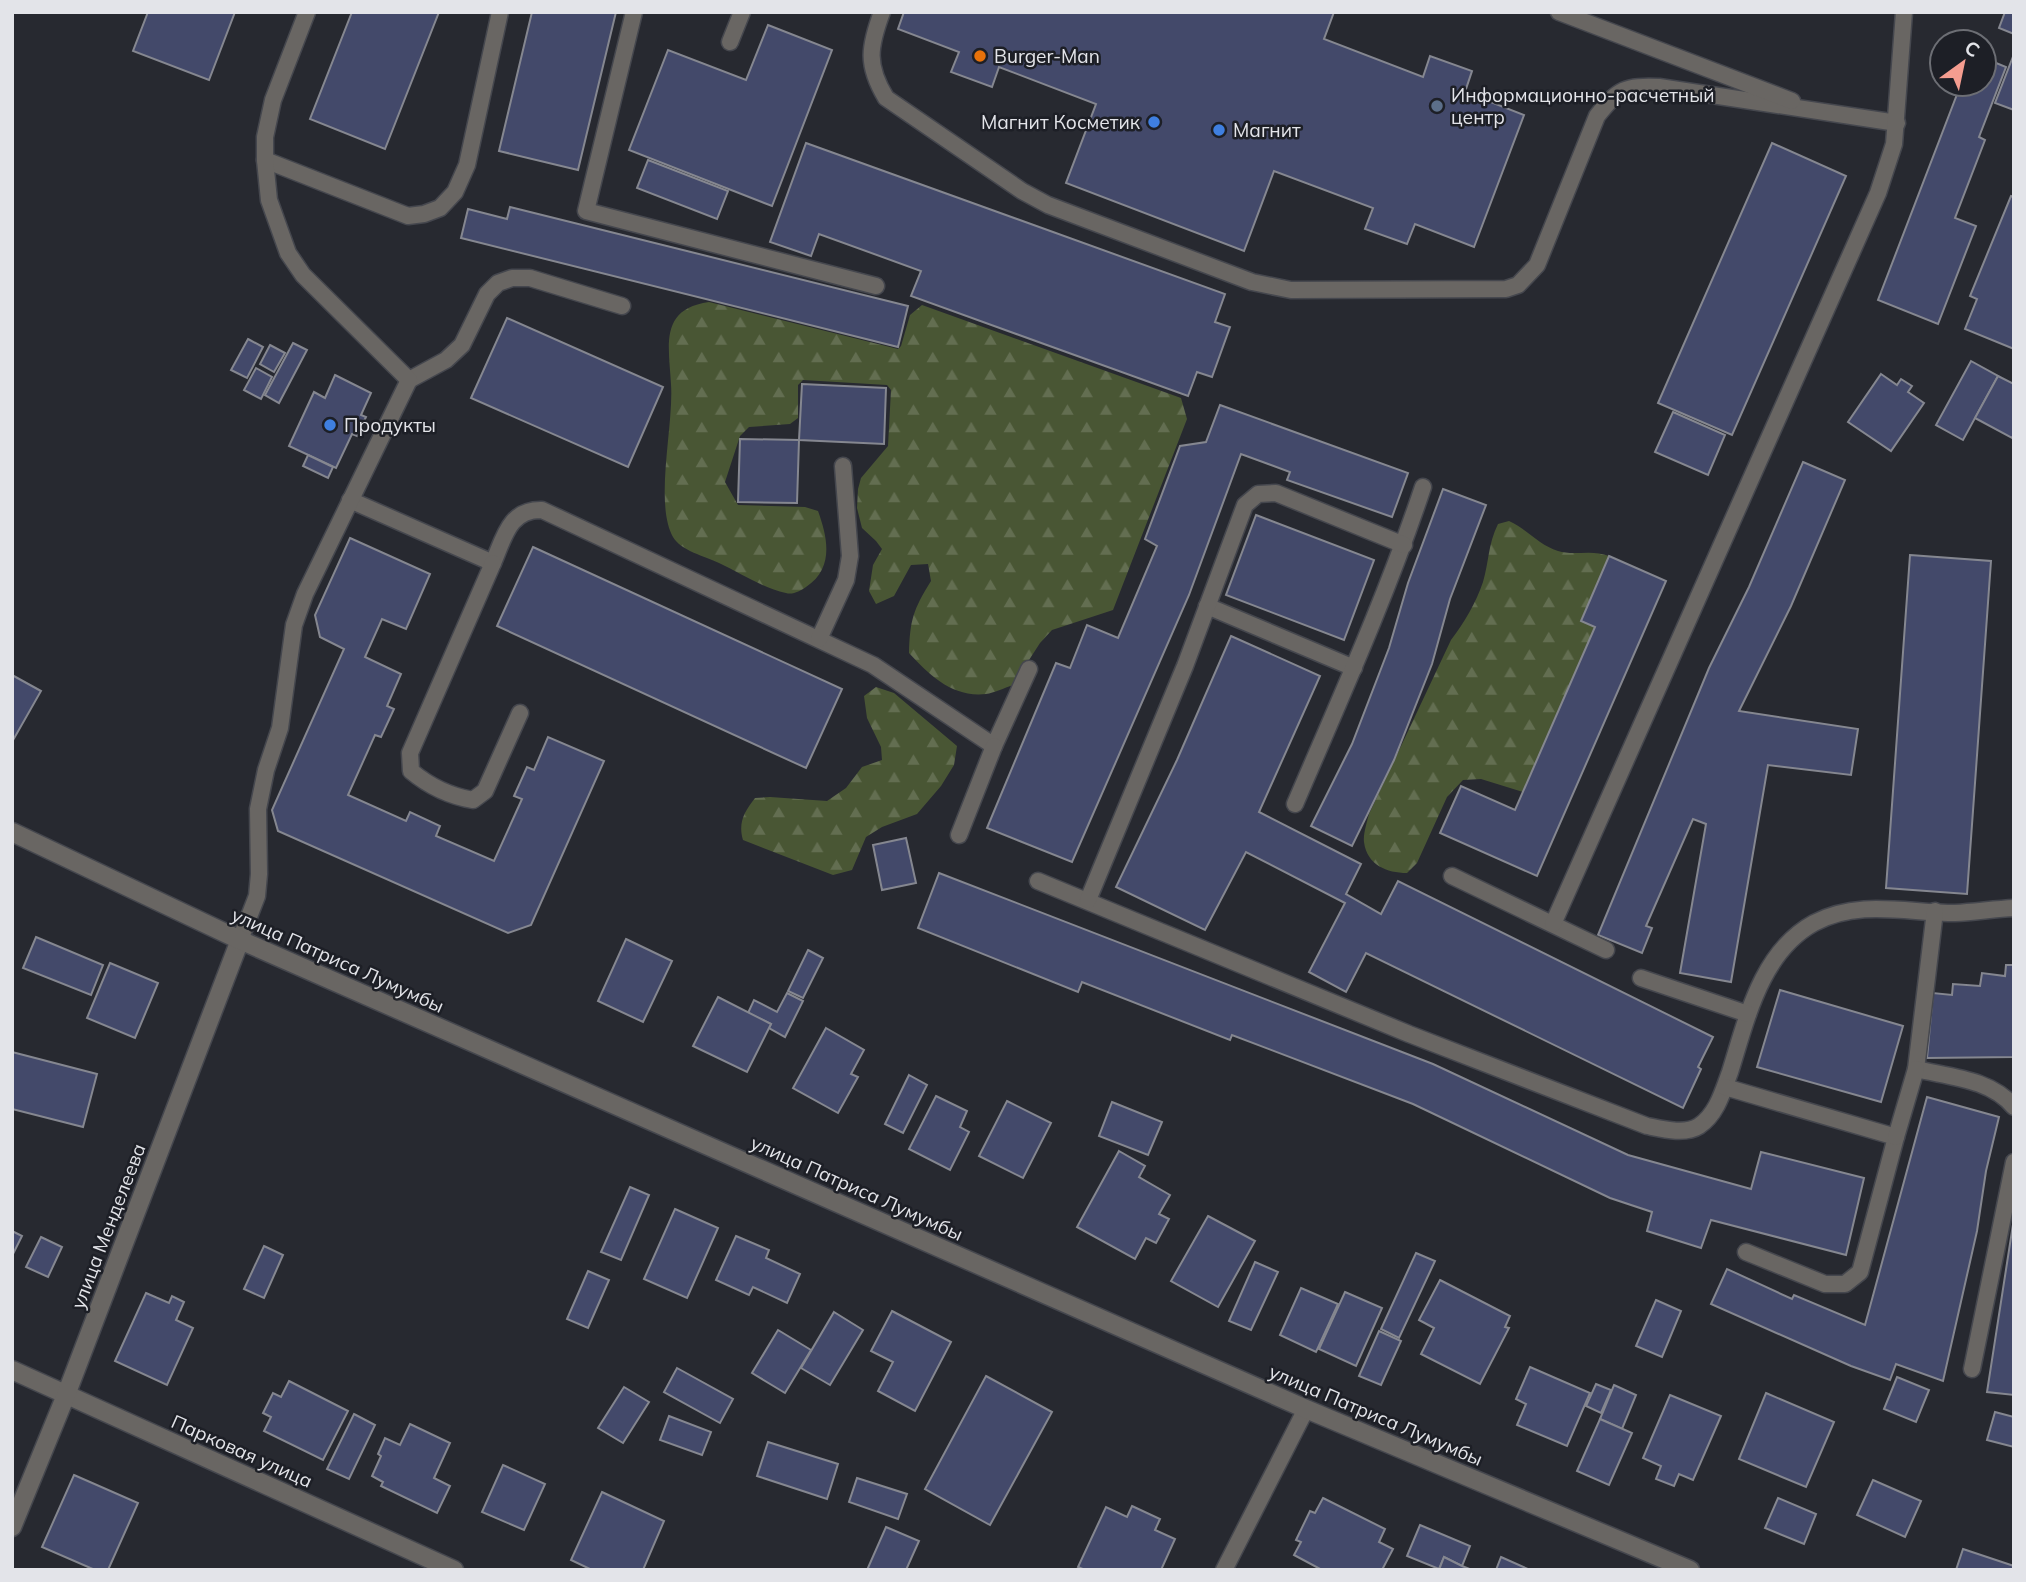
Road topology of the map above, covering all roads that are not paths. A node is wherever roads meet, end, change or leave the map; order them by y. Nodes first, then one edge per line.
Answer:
1 (307, 12) edge
2 (500, 12) edge
3 (634, 12) edge
4 (742, 12) edge
5 (881, 12) edge
6 (1559, 12) edge
7 (1904, 12) edge
8 (730, 42) dead end
9 (1824, 114) junction
10 (1897, 123) junction
11 (265, 160) junction
12 (876, 286) dead end
13 (622, 306) dead end
14 (409, 380) junction
15 (843, 466) dead end
16 (1423, 487) dead end
17 (350, 500) junction
18 (1404, 545) junction
19 (493, 563) junction
20 (1207, 606) junction
21 (819, 639) junction
22 (1354, 668) junction
23 (1029, 669) dead end
24 (520, 713) dead end
25 (993, 746) junction
26 (1294, 804) dead end
27 (12, 832) edge
28 (959, 835) dead end
29 (1452, 876) dead end
30 (1038, 881) dead end
31 (1088, 900) junction
32 (2014, 908) edge
33 (1935, 912) junction
34 (1553, 925) junction
35 (240, 940) junction
36 (1606, 950) dead end
37 (1641, 978) dead end
38 (1748, 1014) junction
39 (1916, 1069) junction
40 (1725, 1087) junction
41 (2014, 1107) edge
42 (1896, 1137) junction
43 (2014, 1162) edge
44 (1746, 1252) dead end
45 (1972, 1369) dead end
46 (12, 1370) edge
47 (66, 1395) junction
48 (1306, 1409) junction
49 (12, 1527) edge
50 (454, 1570) edge
51 (1224, 1570) edge
52 (1690, 1570) edge

1 - 11 lane
2 - 11 lane
3 - 12 lane
4 - 8 lane
5 - 9 lane
6 - 9 lane
7 - 10 lane
9 - 10 lane
10 - 34 lane
11 - 14 lane
13 - 14 lane
14 - 17 lane
15 - 21 lane
16 - 18 lane
17 - 19 lane
17 - 35 lane
18 - 20 lane
18 - 22 lane
19 - 21 lane
19 - 24 lane
20 - 22 lane
20 - 31 lane
21 - 25 lane
22 - 26 lane
23 - 25 lane
25 - 28 lane
27 - 35 street, улица Патриса Лумумбы
29 - 34 lane
30 - 31 lane
31 - 40 lane
32 - 33 lane
33 - 38 lane
33 - 39 lane
34 - 36 lane
35 - 47 street, улица Менделеева
35 - 48 street, улица Патриса Лумумбы
37 - 38 lane
38 - 40 lane
39 - 41 lane
39 - 42 lane
40 - 42 lane
42 - 44 lane
43 - 45 lane
46 - 47 street, Парковая улица
47 - 49 street, улица Менделеева
47 - 50 street, Парковая улица
48 - 51 lane
48 - 52 street, улица Патриса Лумумбы

